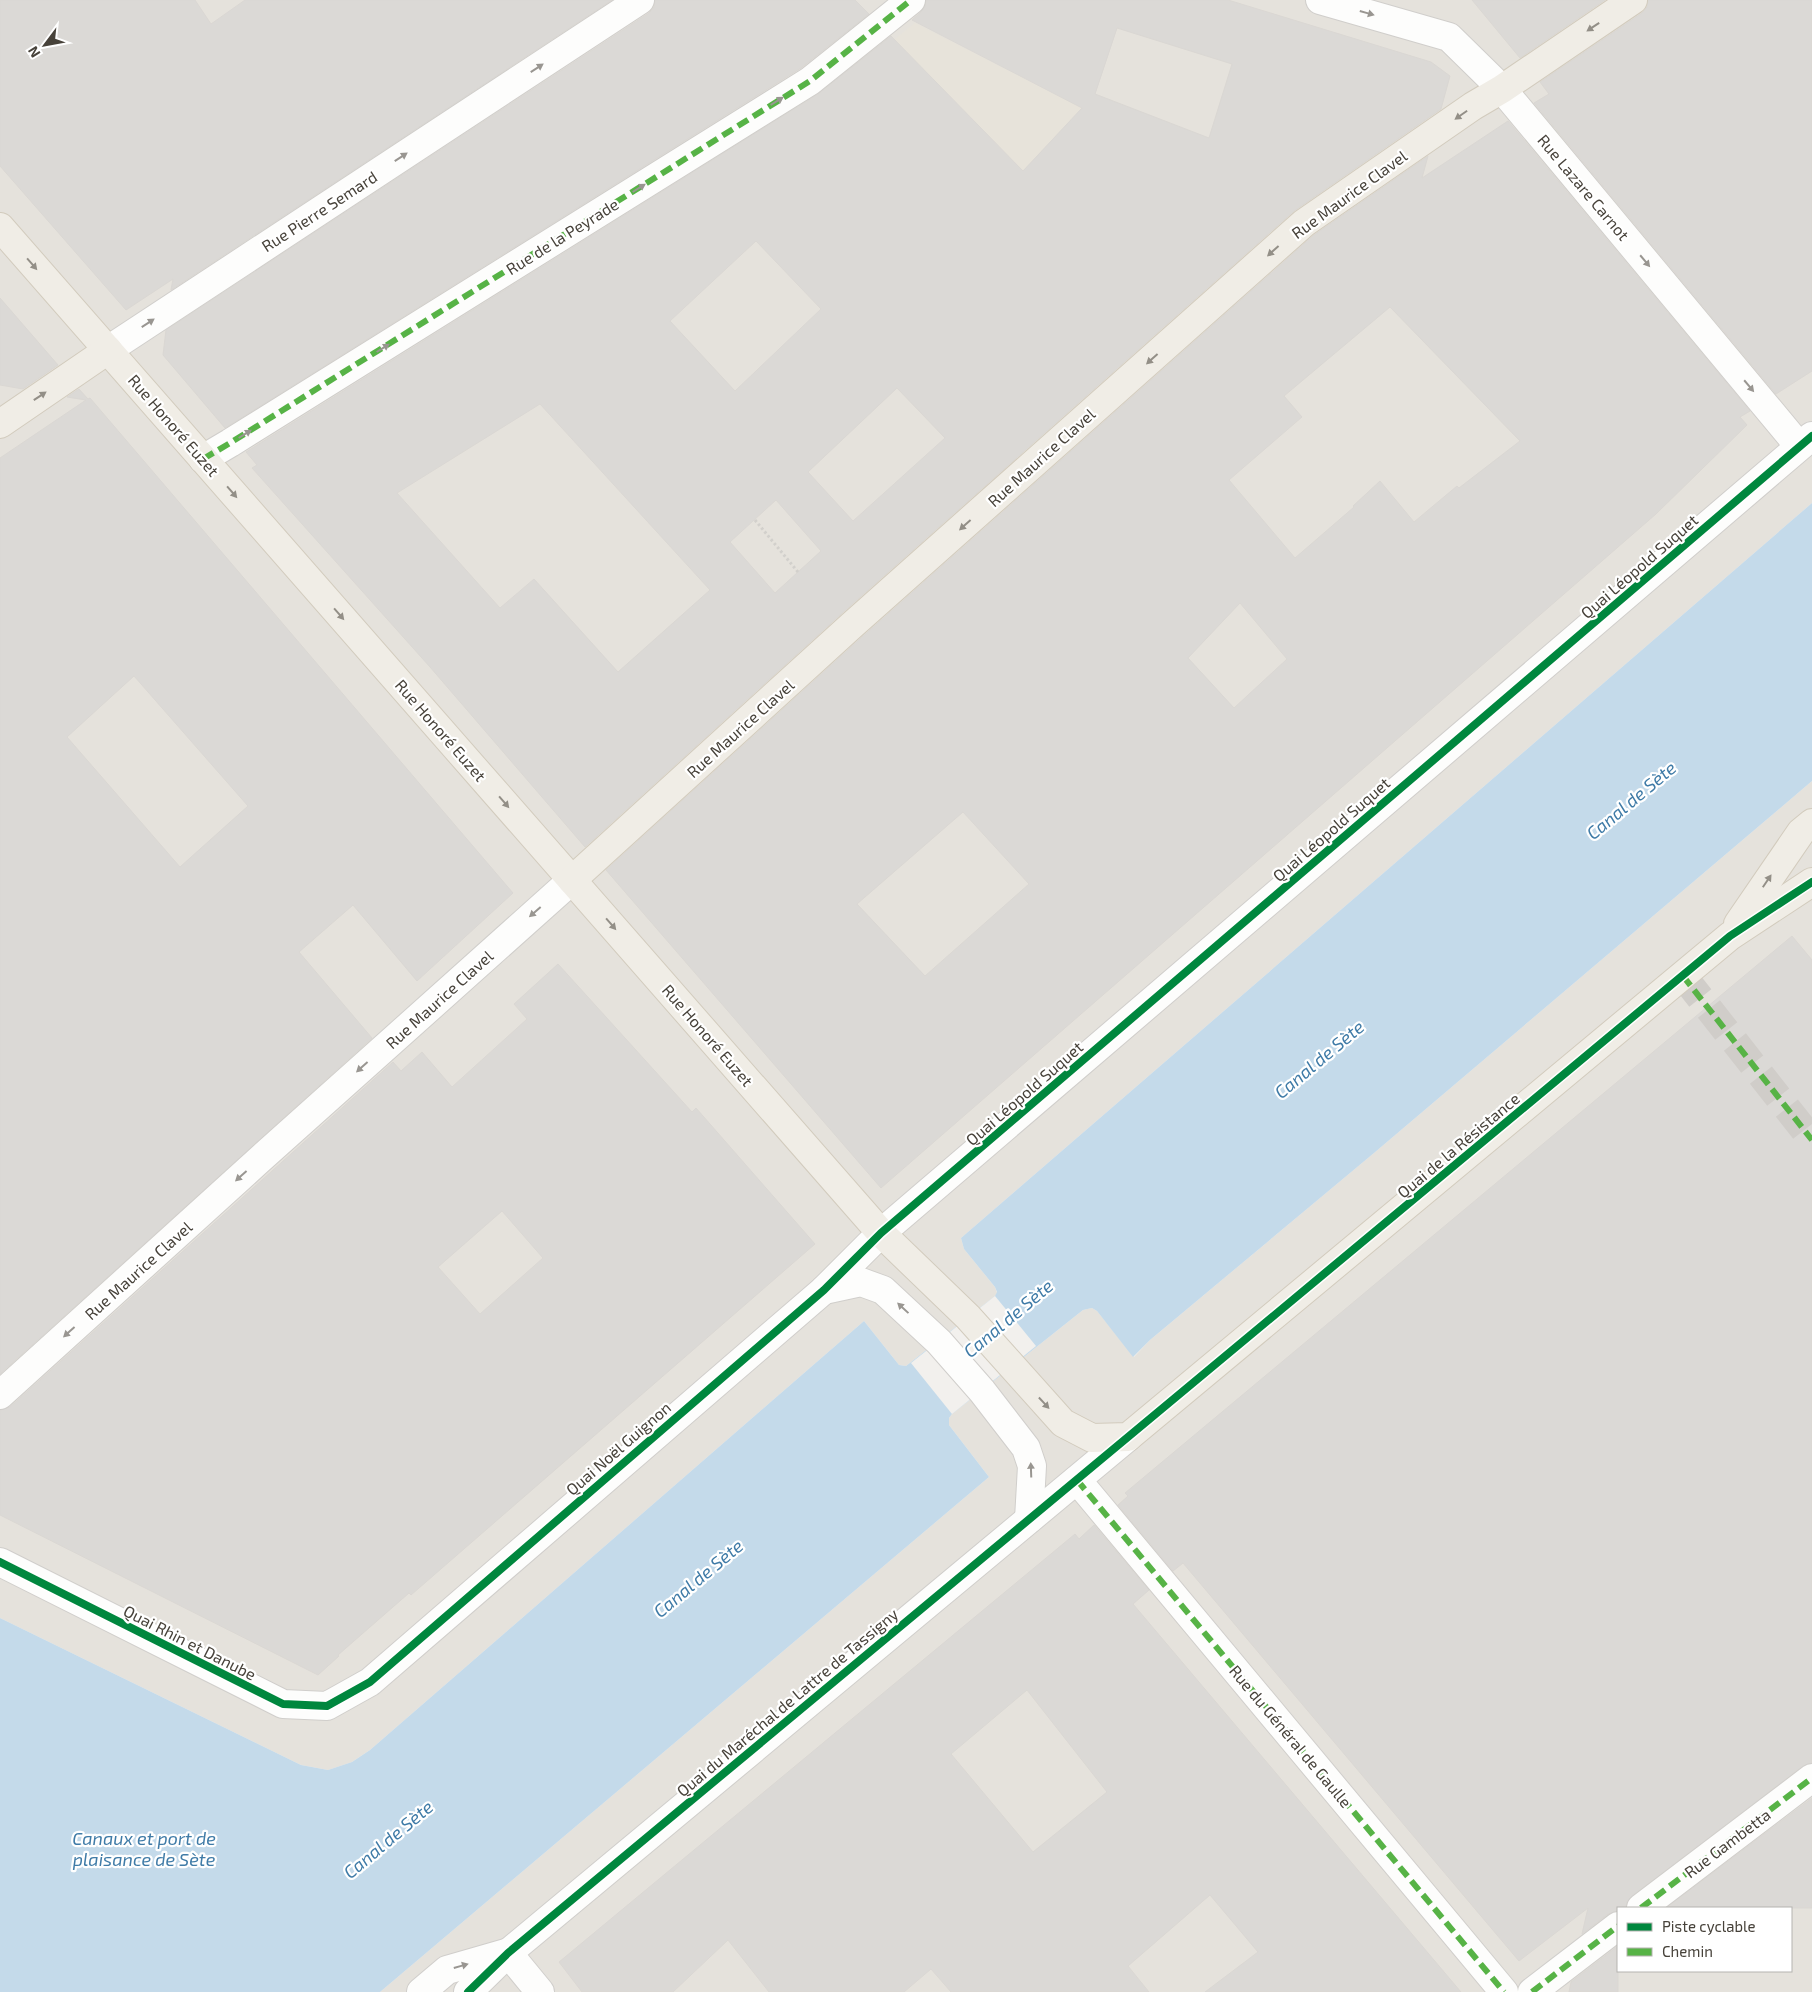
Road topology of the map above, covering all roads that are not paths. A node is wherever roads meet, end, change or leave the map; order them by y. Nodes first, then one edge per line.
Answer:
1 (640, 0) edge
2 (911, 0) edge
3 (1320, 0) edge
4 (1633, 0) edge
5 (1502, 89) junction
6 (0, 227) edge
7 (108, 350) junction
8 (1, 421) edge
9 (1806, 441) edge
10 (203, 459) junction
11 (1812, 823) edge
12 (572, 880) junction
13 (1812, 882) edge
14 (1730, 936) junction
15 (881, 1233) junction
16 (824, 1290) junction
17 (0, 1395) edge
18 (1128, 1437) junction
19 (1077, 1480) junction
20 (1029, 1519) junction
21 (0, 1562) edge
22 (370, 1682) joint
23 (1812, 1778) edge
24 (1643, 1907) edge
25 (1617, 1927) edge
26 (508, 1953) junction
27 (421, 1992) edge
28 (468, 1992) edge
29 (540, 1992) edge
30 (1504, 1992) edge
31 (1532, 1992) edge

7 -> 1 street, Rue Pierre Semard
10 -> 2 street, Rue de la Peyrade
3 -> 5 street, Rue Lazare Carnot
4 -> 5 main road, Rue Maurice Clavel
5 -> 9 street, Rue Lazare Carnot
5 -> 12 main road, Rue Maurice Clavel
6 -> 7 main road, Rue Honoré Euzet
8 -> 7 main road, Rue Pierre Semard
7 - 10 main road, Rue Honoré Euzet
9 - 15 street, Quai Léopold Suquet
10 -> 12 main road, Rue Honoré Euzet
14 -> 11 main road
12 -> 15 main road, Rue Honoré Euzet
12 -> 17 street, Rue Maurice Clavel
13 - 14 main road, Quai de la Résistance
14 - 18 main road, Quai de la Résistance
15 - 16 street, Quai Noël Guignon
15 -> 18 main road, Rue Honoré Euzet
20 -> 16 street
16 - 22 street, Quai Noël Guignon
18 - 19 street, Quai du Maréchal de Lattre de Tassigny
19 - 20 street, Quai du Maréchal de Lattre de Tassigny
19 - 30 street, Rue du Général de Gaulle
20 - 26 street, Quai du Maréchal de Lattre de Tassigny
21 - 22 street, Quai Rhin et Danube
23 - 24 street, Rue Gambetta
25 - 31 street
27 -> 26 street
26 - 28 street, Quai du Maréchal de Lattre de Tassigny
26 - 29 street

